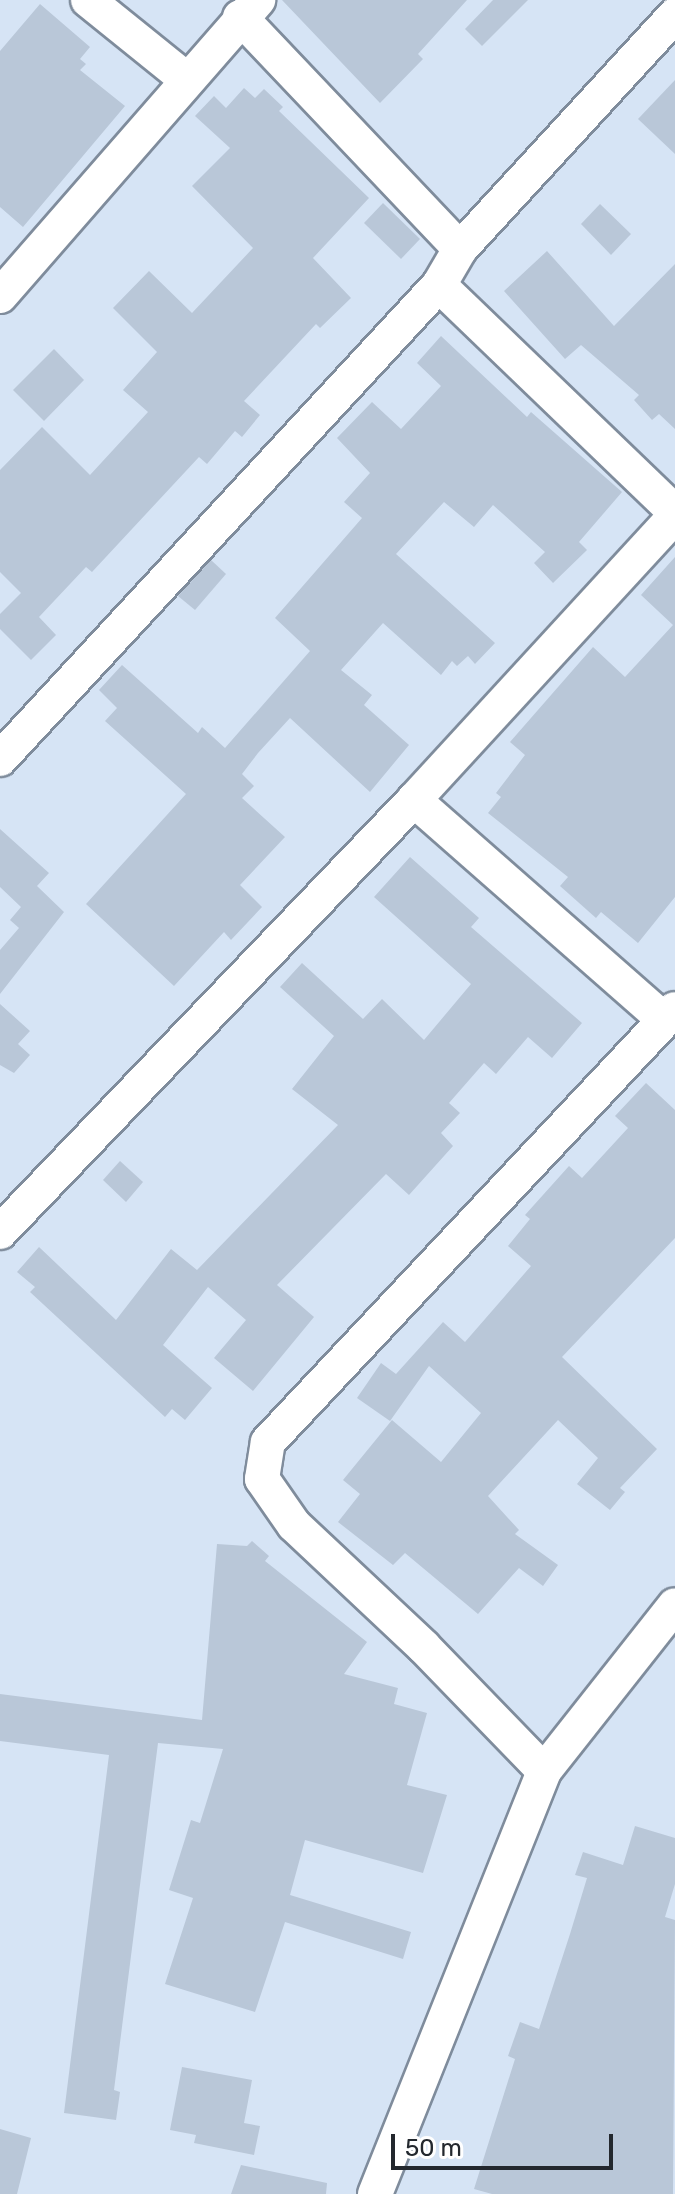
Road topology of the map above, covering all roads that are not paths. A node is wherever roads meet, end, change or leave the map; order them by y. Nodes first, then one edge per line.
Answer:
1 (88, 0) edge
2 (249, 9) edge
3 (675, 15) edge
4 (186, 79) junction
5 (460, 249) junction
6 (439, 285) junction
7 (0, 296) edge
8 (675, 514) edge
9 (0, 759) edge
10 (414, 800) junction
11 (670, 1014) edge
12 (0, 1232) edge
13 (675, 1605) edge
14 (544, 1771) junction
15 (375, 2194) edge

1 - 4 street
2 - 4 street
2 - 5 street
3 - 5 street
4 - 7 street
5 - 6 street
6 - 8 street
6 - 9 street
8 - 10 street
10 - 11 street
10 - 12 street
11 - 14 street
13 - 14 street
14 - 15 street

